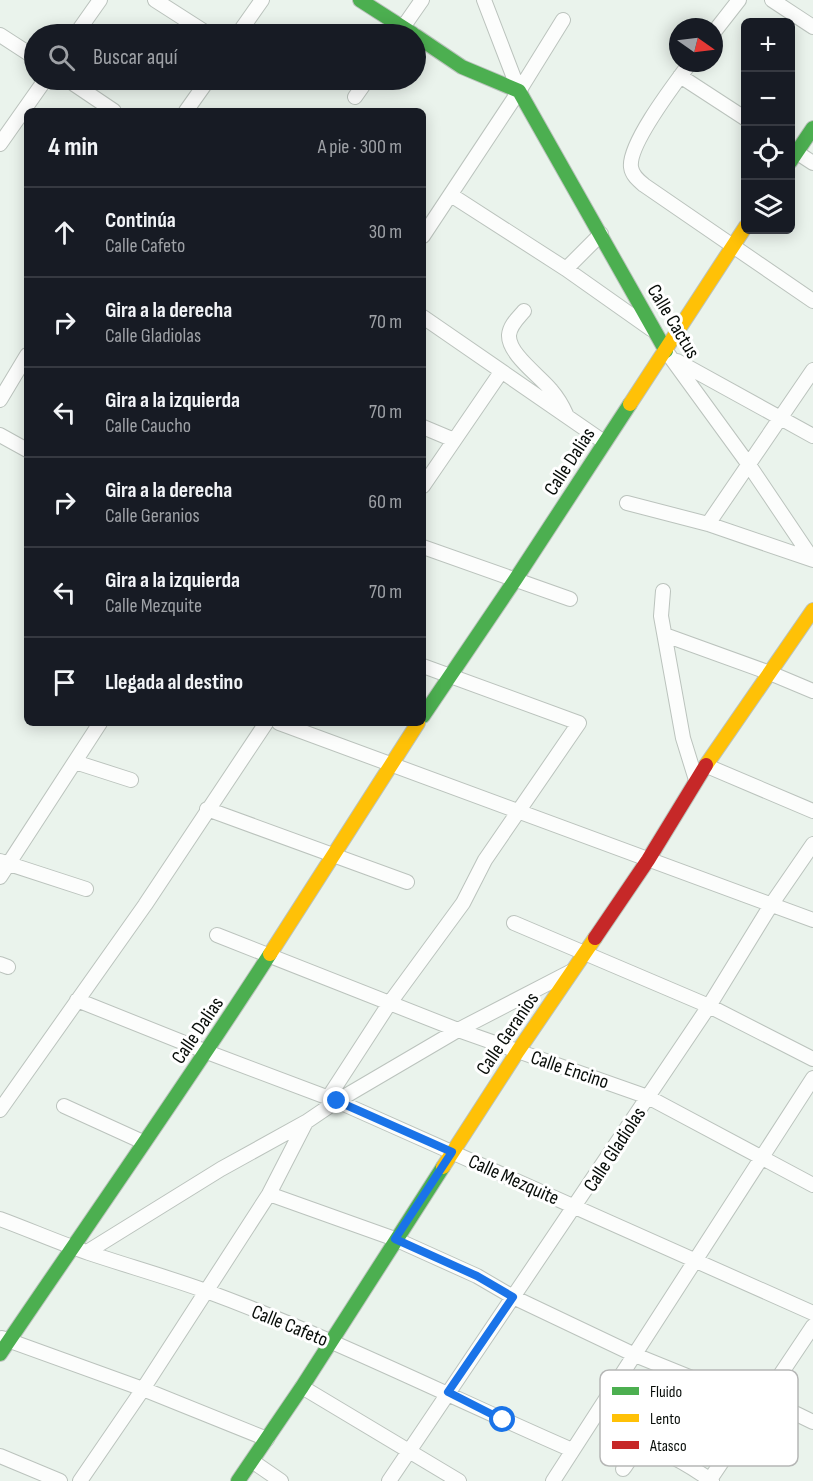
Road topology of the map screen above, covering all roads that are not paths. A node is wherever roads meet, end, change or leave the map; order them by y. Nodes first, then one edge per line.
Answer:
1 (100, 0) edge
2 (155, 0) edge
3 (262, 0) edge
4 (360, 0) edge
5 (422, 0) edge
6 (484, 0) edge
7 (739, 0) edge
8 (772, 0) edge
9 (563, 20) dead end
10 (723, 20) edge
11 (83, 24) edge
12 (192, 24) edge
13 (245, 24) edge
14 (394, 24) edge
15 (411, 24) edge
16 (813, 27) edge
17 (0, 35) edge
18 (426, 45) edge
19 (24, 51) edge
20 (683, 72) edge
21 (680, 76) junction
22 (38, 90) edge
23 (83, 90) edge
24 (201, 90) edge
25 (360, 90) edge
26 (519, 91) junction
27 (355, 98) dead end
28 (25, 108) edge
29 (110, 108) edge
30 (188, 108) edge
31 (24, 110) edge
32 (741, 115) edge
33 (813, 128) edge
34 (0, 144) edge
35 (795, 151) edge
36 (795, 155) edge
37 (813, 163) edge
38 (451, 195) junction
39 (426, 232) edge
40 (741, 233) edge
41 (602, 234) junction
42 (732, 246) junction
43 (566, 269) junction
44 (813, 301) edge
45 (524, 311) dead end
46 (426, 318) edge
47 (656, 333) junction
48 (669, 355) junction
49 (24, 360) edge
50 (813, 370) edge
51 (501, 372) junction
52 (0, 400) edge
53 (566, 415) junction
54 (779, 417) junction
55 (426, 428) edge
56 (0, 435) edge
57 (813, 436) edge
58 (454, 440) junction
59 (604, 442) junction
60 (24, 448) edge
61 (749, 465) junction
62 (426, 482) edge
63 (627, 503) dead end
64 (708, 524) junction
65 (426, 548) edge
66 (813, 560) edge
67 (515, 580) junction
68 (663, 591) dead end
69 (570, 599) dead end
70 (813, 610) edge
71 (665, 635) junction
72 (426, 667) edge
73 (770, 673) junction
74 (450, 675) junction
75 (813, 691) edge
76 (426, 711) edge
77 (98, 726) edge
78 (264, 726) edge
79 (287, 726) edge
80 (416, 726) edge
81 (75, 762) junction
82 (390, 764) junction
83 (707, 766) junction
84 (131, 780) dead end
85 (696, 780) junction
86 (207, 809) junction
87 (813, 811) edge
88 (519, 813) junction
89 (813, 844) edge
90 (333, 856) junction
91 (648, 860) junction
92 (4, 862) edge
93 (0, 877) edge
94 (407, 882) dead end
95 (86, 889) dead end
96 (771, 905) junction
97 (813, 920) edge
98 (514, 924) dead end
99 (217, 935) dead end
100 (586, 952) junction
101 (270, 955) junction
102 (574, 970) junction
103 (77, 1000) junction
104 (389, 1004) junction
105 (709, 1006) junction
106 (458, 1030) junction
107 (518, 1051) junction
108 (207, 1052) junction
109 (813, 1059) edge
110 (813, 1078) edge
111 (648, 1096) junction
112 (333, 1099) junction
113 (1, 1105) edge
114 (64, 1106) dead end
115 (306, 1122) junction
116 (143, 1142) junction
117 (452, 1152) junction
118 (762, 1158) junction
119 (813, 1185) edge
120 (269, 1194) junction
121 (576, 1207) junction
122 (0, 1219) edge
123 (395, 1239) junction
124 (73, 1247) junction
125 (87, 1252) junction
126 (694, 1260) junction
127 (206, 1291) junction
128 (513, 1297) junction
129 (813, 1313) edge
130 (813, 1326) edge
131 (5, 1339) edge
132 (330, 1341) junction
133 (0, 1354) edge
134 (635, 1355) junction
135 (625, 1370) edge
136 (672, 1370) edge
137 (784, 1370) edge
138 (302, 1387) junction
139 (143, 1389) junction
140 (448, 1392) junction
141 (600, 1409) edge
142 (798, 1415) edge
143 (813, 1422) edge
144 (267, 1439) junction
145 (573, 1450) junction
146 (410, 1451) junction
147 (0, 1456) edge
148 (252, 1461) junction
149 (625, 1466) edge
150 (688, 1466) edge
151 (720, 1466) edge
152 (623, 1469) dead end
153 (86, 1479) edge
154 (60, 1481) edge
155 (238, 1481) edge
156 (281, 1481) edge
157 (389, 1481) edge
158 (459, 1481) edge
159 (553, 1481) edge
160 (710, 1481) edge

1 - 11 street
2 - 12 street
3 - 13 street
4 - 14 street
5 - 15 street
6 - 26 street
7 - 10 street
8 - 16 street
9 - 26 street
17 - 19 street
18 - 26 street
20 - 21 street
21 - 32 street
21 - 42 street
22 - 28 street
23 - 29 street
24 - 30 street
25 - 27 street
26 - 38 street
26 - 41 street, Calle Cactus
31 - 34 street
33 - 35 street
36 - 37 street
38 - 39 street
38 - 43 street
40 - 42 street, Calle Dalias
41 - 43 street
41 - 47 street, Calle Cactus
42 - 44 street
42 - 48 street, Calle Dalias
43 - 47 street
45 - 53 street
46 - 51 street
47 - 48 street, Calle Cactus
48 - 54 street
48 - 59 street, Calle Dalias
48 - 61 street, Calle Cactus
49 - 52 street
50 - 54 street
51 - 53 street
51 - 58 street
53 - 59 street
54 - 57 street
54 - 61 street
55 - 58 street
56 - 60 street
58 - 62 street
59 - 67 street, Calle Dalias
61 - 64 street
61 - 66 street, Calle Cactus
63 - 64 street
64 - 66 street
65 - 67 street
67 - 69 street
67 - 74 street, Calle Dalias
68 - 71 street
70 - 73 street, Calle Geranios
71 - 73 street
71 - 85 street
72 - 74 street
73 - 75 street
73 - 83 street, Calle Geranios
74 - 76 street, Calle Dalias
74 - 88 street
77 - 81 street
78 - 86 street
79 - 82 street
80 - 82 street, Calle Dalias
81 - 84 street
81 - 92 street
82 - 88 street
82 - 90 street, Calle Dalias
83 - 85 street, Calle Geranios
83 - 87 street
85 - 91 street, Calle Geranios
86 - 90 street
86 - 103 street
88 - 91 street
88 - 104 street
89 - 96 street, Calle Gladiolas
90 - 94 street
90 - 101 street, Calle Dalias
91 - 96 street
91 - 100 street, Calle Geranios
92 - 93 street
92 - 95 street
96 - 97 street
96 - 105 street, Calle Gladiolas
98 - 100 street
99 - 101 street, Calle Encino
100 - 102 street, Calle Geranios
100 - 105 street
101 - 104 street, Calle Encino
101 - 108 street, Calle Dalias
102 - 106 street
102 - 107 street, Calle Geranios
103 - 108 street, Calle Mezquite
103 - 113 street
104 - 106 street, Calle Encino
104 - 112 street
105 - 109 street
105 - 111 street, Calle Gladiolas
106 - 107 street, Calle Encino
106 - 112 street
107 - 111 street, Calle Encino
107 - 117 street, Calle Geranios
108 - 112 street, Calle Mezquite
108 - 116 street, Calle Dalias
110 - 118 street
111 - 118 street, Calle Encino
111 - 121 street, Calle Gladiolas
112 - 115 street
112 - 117 street, Calle Mezquite
114 - 116 street
115 - 120 street
115 - 125 street
116 - 124 street, Calle Dalias
117 - 121 street, Calle Mezquite
117 - 123 street, Calle Geranios
118 - 119 street, Calle Encino
118 - 126 street
120 - 123 street
120 - 127 street
121 - 126 street, Calle Mezquite
121 - 128 street, Calle Gladiolas
122 - 124 street, Calle Cafeto
123 - 128 street
123 - 132 street, Calle Geranios
124 - 125 street, Calle Cafeto
124 - 131 street, Calle Dalias
125 - 127 street, Calle Cafeto
126 - 129 street, Calle Mezquite
126 - 134 street
127 - 132 street, Calle Cafeto
127 - 139 street
128 - 134 street
128 - 140 street, Calle Gladiolas
130 - 137 street
131 - 133 street, Calle Dalias
131 - 139 street
132 - 138 street, Calle Geranios
132 - 140 street, Calle Cafeto
134 - 135 street
134 - 136 street
138 - 144 street, Calle Geranios
138 - 146 street
139 - 144 street
139 - 153 street
140 - 145 street, Calle Cafeto
140 - 146 street, Calle Gladiolas
141 - 145 street
142 - 143 street
144 - 148 street, Calle Geranios
145 - 159 street
146 - 157 street, Calle Gladiolas
146 - 158 street
147 - 154 street
148 - 155 street, Calle Geranios
148 - 156 street
149 - 152 street
150 - 160 street
151 - 160 street

